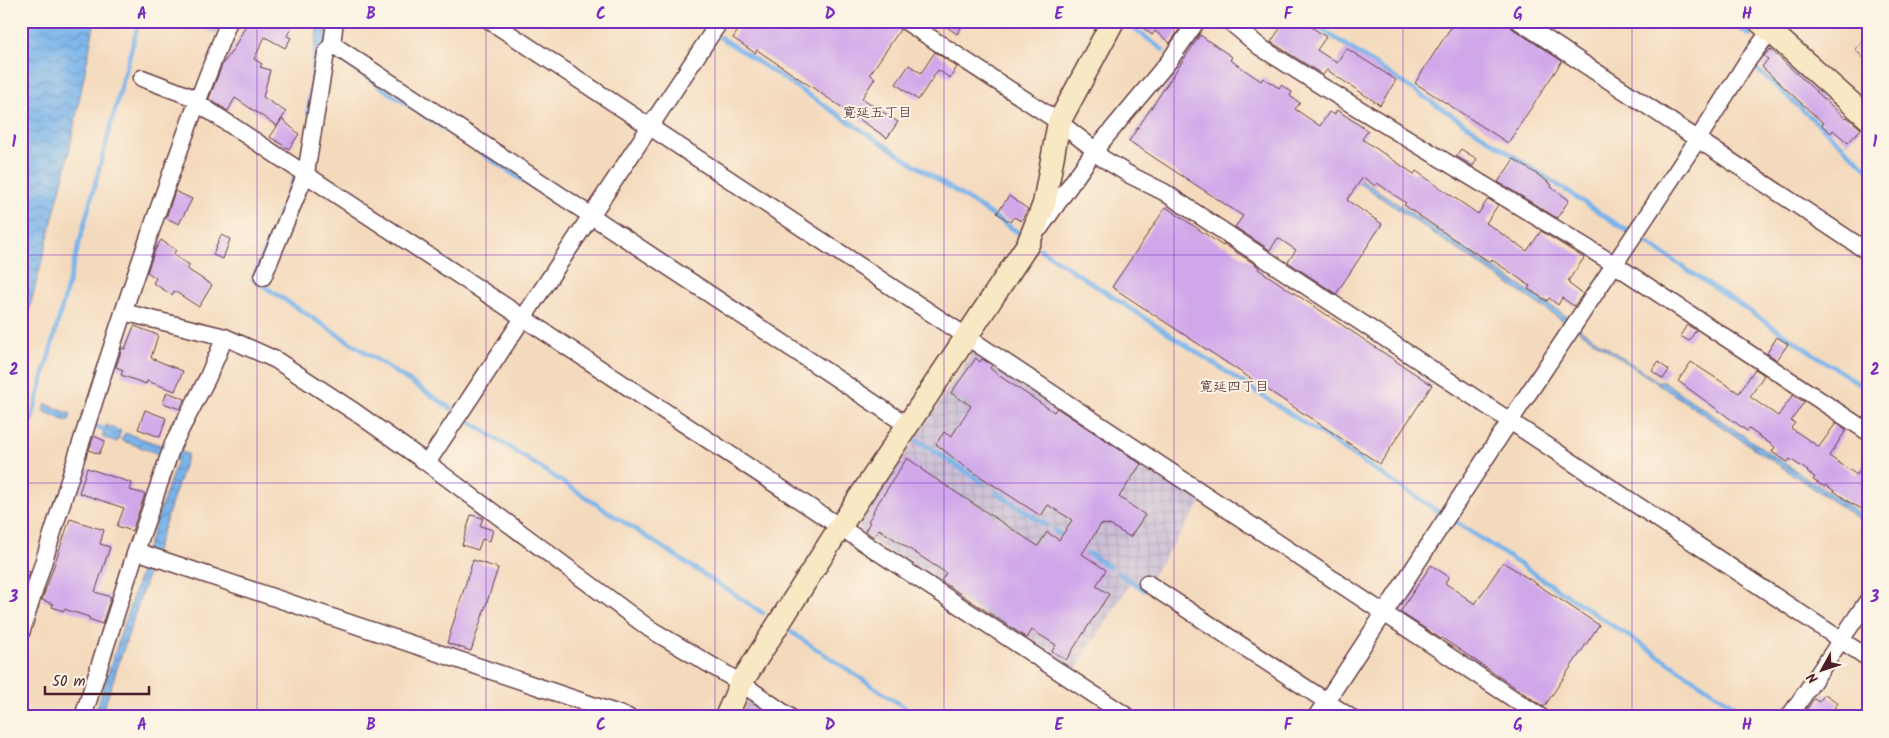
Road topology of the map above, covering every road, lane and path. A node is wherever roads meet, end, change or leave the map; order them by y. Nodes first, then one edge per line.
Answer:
1 (229, 21) edge
2 (335, 21) edge
3 (490, 21) edge
4 (720, 21) edge
5 (905, 21) edge
6 (1113, 21) edge
7 (1197, 21) edge
8 (1229, 21) edge
9 (1519, 21) edge
10 (1765, 26) edge
11 (332, 44) junction
12 (142, 78) dead end
13 (196, 101) junction
14 (1868, 118) edge
15 (1059, 122) junction
16 (650, 127) junction
17 (1698, 139) junction
18 (1095, 150) junction
19 (306, 173) junction
20 (591, 216) junction
21 (1028, 244) junction
22 (1868, 252) edge
23 (1614, 264) junction
24 (263, 277) dead end
25 (123, 312) junction
26 (523, 318) junction
27 (967, 336) junction
28 (225, 337) junction
29 (1510, 421) junction
30 (908, 426) junction
31 (1868, 432) edge
32 (427, 463) junction
33 (840, 527) junction
34 (144, 553) junction
35 (1147, 583) dead end
36 (1868, 600) edge
37 (1384, 614) junction
38 (21, 633) edge
39 (1840, 640) junction
40 (1868, 658) edge
41 (741, 683) junction
42 (1326, 701) junction
43 (82, 717) edge
44 (628, 717) edge
45 (726, 717) edge
46 (790, 717) edge
47 (1128, 717) edge
48 (1316, 717) edge
49 (1350, 717) edge
50 (1541, 717) edge
51 (1789, 717) edge

1 - 13 street
2 - 11 street
3 - 16 street
4 - 16 street
5 - 15 street
6 - 15 street
7 - 18 street
8 - 23 street
9 - 17 street
10 - 14 street
10 - 17 street
11 - 19 street
11 - 20 street
12 - 13 street
13 - 19 street
13 - 25 street
15 - 18 street
15 - 21 street
16 - 20 street
16 - 27 street
17 - 22 street
17 - 23 street
18 - 21 street
18 - 29 street
19 - 24 street
19 - 26 street
20 - 26 street
20 - 30 street
21 - 27 street
23 - 29 street
23 - 31 street
25 - 28 street
25 - 38 street
26 - 32 street
26 - 33 street
27 - 30 street
27 - 37 street
28 - 32 street
28 - 34 street
29 - 37 street
29 - 39 street
30 - 33 street
32 - 41 street
33 - 41 street
33 - 47 street
34 - 43 street
34 - 44 street
35 - 42 street
36 - 39 street
37 - 42 street
37 - 50 street
39 - 40 street
39 - 51 street
41 - 45 street
41 - 46 street
42 - 48 street
42 - 49 street

